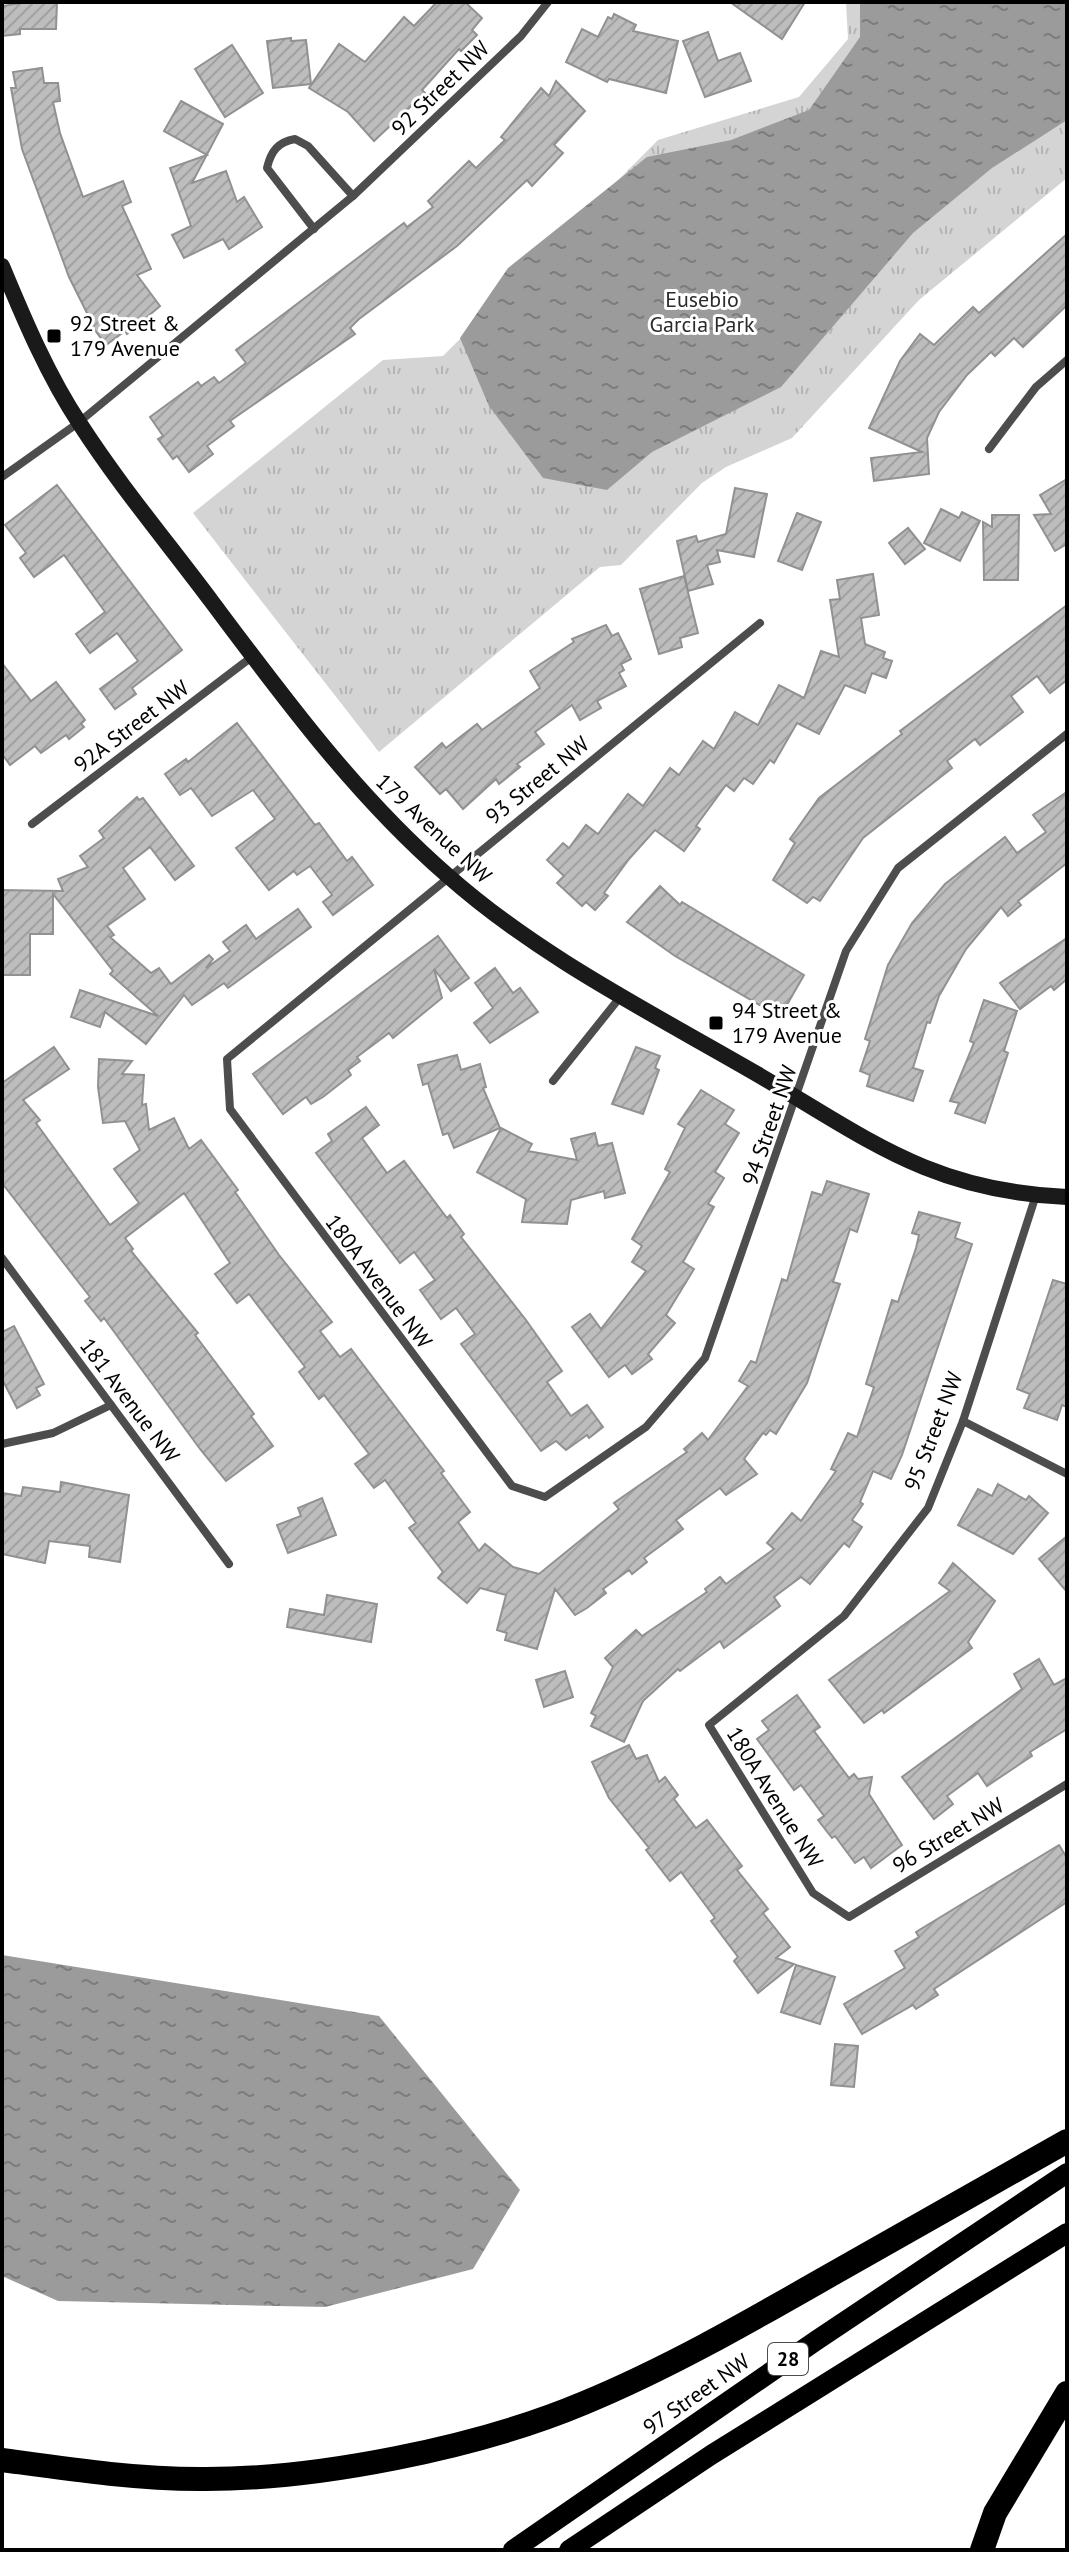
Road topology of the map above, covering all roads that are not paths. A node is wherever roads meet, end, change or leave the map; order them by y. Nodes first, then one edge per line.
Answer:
1 (548, 2) edge
2 (353, 196) junction
3 (314, 229) junction
4 (2, 266) edge
5 (1067, 360) edge
6 (78, 423) junction
7 (989, 449) dead end
8 (2, 477) edge
9 (760, 623) dead end
10 (253, 656) junction
11 (1067, 734) edge
12 (32, 824) dead end
13 (447, 876) junction
14 (622, 995) junction
15 (227, 1059) joint
16 (553, 1081) dead end
17 (798, 1098) junction
18 (1036, 1195) junction
19 (1067, 1197) edge
20 (2, 1258) edge
21 (111, 1405) junction
22 (963, 1421) junction
23 (2, 1444) edge
24 (1067, 1474) edge
25 (545, 1497) joint
26 (229, 1564) dead end
27 (709, 1725) joint
28 (1067, 1784) edge
29 (849, 1917) joint
30 (1067, 2141) edge
31 (1067, 2173) edge
32 (1067, 2233) edge
33 (1067, 2393) edge
34 (2, 2460) edge
35 (513, 2550) edge
36 (569, 2550) edge
37 (982, 2550) edge

1 - 2 street, 92 Street NW
2 - 3 street, 92 Street NW
2 - 3 street
3 - 6 street, 92 Street NW
4 - 6 street, 179 Avenue NW
5 - 7 street
6 - 8 street, 92 Street NW
6 - 10 street, 179 Avenue NW
9 - 13 street, 93 Street NW
10 - 12 street, 92A Street NW
10 - 13 street, 179 Avenue NW
11 - 17 street, 94 Street NW
13 - 14 street, 179 Avenue NW
13 - 15 street, 93 Street NW
14 - 16 street
14 - 17 street, 179 Avenue NW
15 - 25 street, 180A Avenue NW
17 - 18 street, 179 Avenue NW
17 - 25 street, 94 Street NW
18 - 19 street
18 - 22 street, 95 Street NW
20 - 21 street, 181 Avenue NW
21 - 23 street
21 - 26 street, 181 Avenue NW
22 - 24 street
22 - 27 street, 95 Street NW
27 - 29 street, 180A Avenue NW
28 - 29 street, 96 Street NW
30 - 34 highway
31 - 35 main road, 97 Street NW / 28
32 - 36 main road
33 - 37 highway

